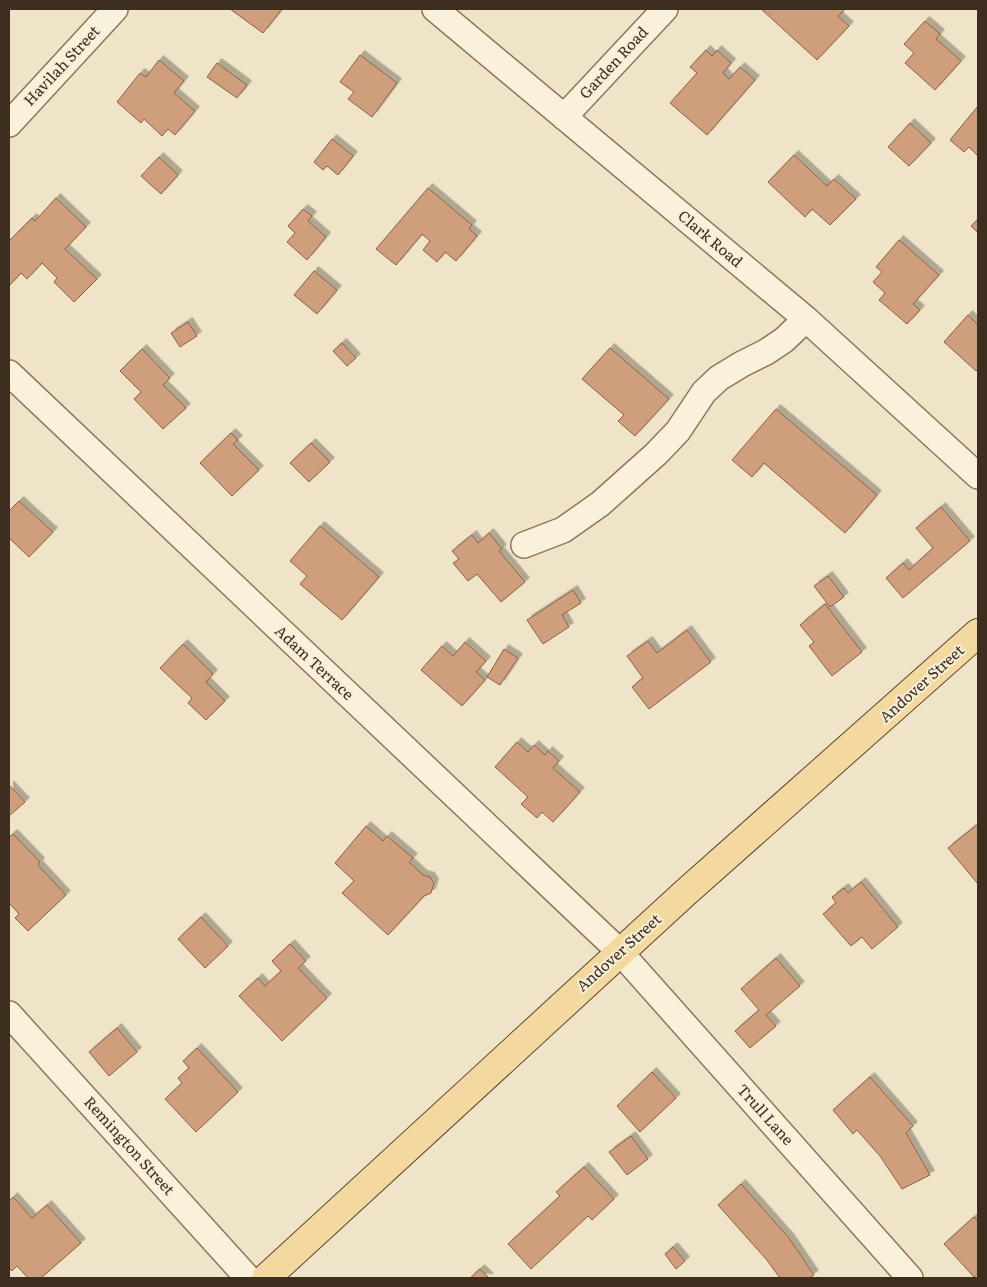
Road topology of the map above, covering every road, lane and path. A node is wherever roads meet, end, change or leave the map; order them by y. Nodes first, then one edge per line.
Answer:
1 (115, 9) edge
2 (435, 9) edge
3 (665, 9) edge
4 (564, 117) junction
5 (9, 124) edge
6 (806, 319) junction
7 (9, 373) edge
8 (978, 476) edge
9 (524, 545) dead end
10 (978, 633) edge
11 (620, 952) junction
12 (9, 1014) edge
13 (248, 1278) edge
14 (266, 1278) edge
15 (910, 1278) edge

1 - 5 street, Havilah Street
2 - 4 street, Clark Road
3 - 4 street, Garden Road
4 - 6 street, Clark Road
6 - 8 street, Clark Road
6 - 9 street
7 - 11 street, Adam Terrace
10 - 11 main road, Andover Street
11 - 14 main road, Andover Street
11 - 15 street, Trull Lane
12 - 13 street, Remington Street

